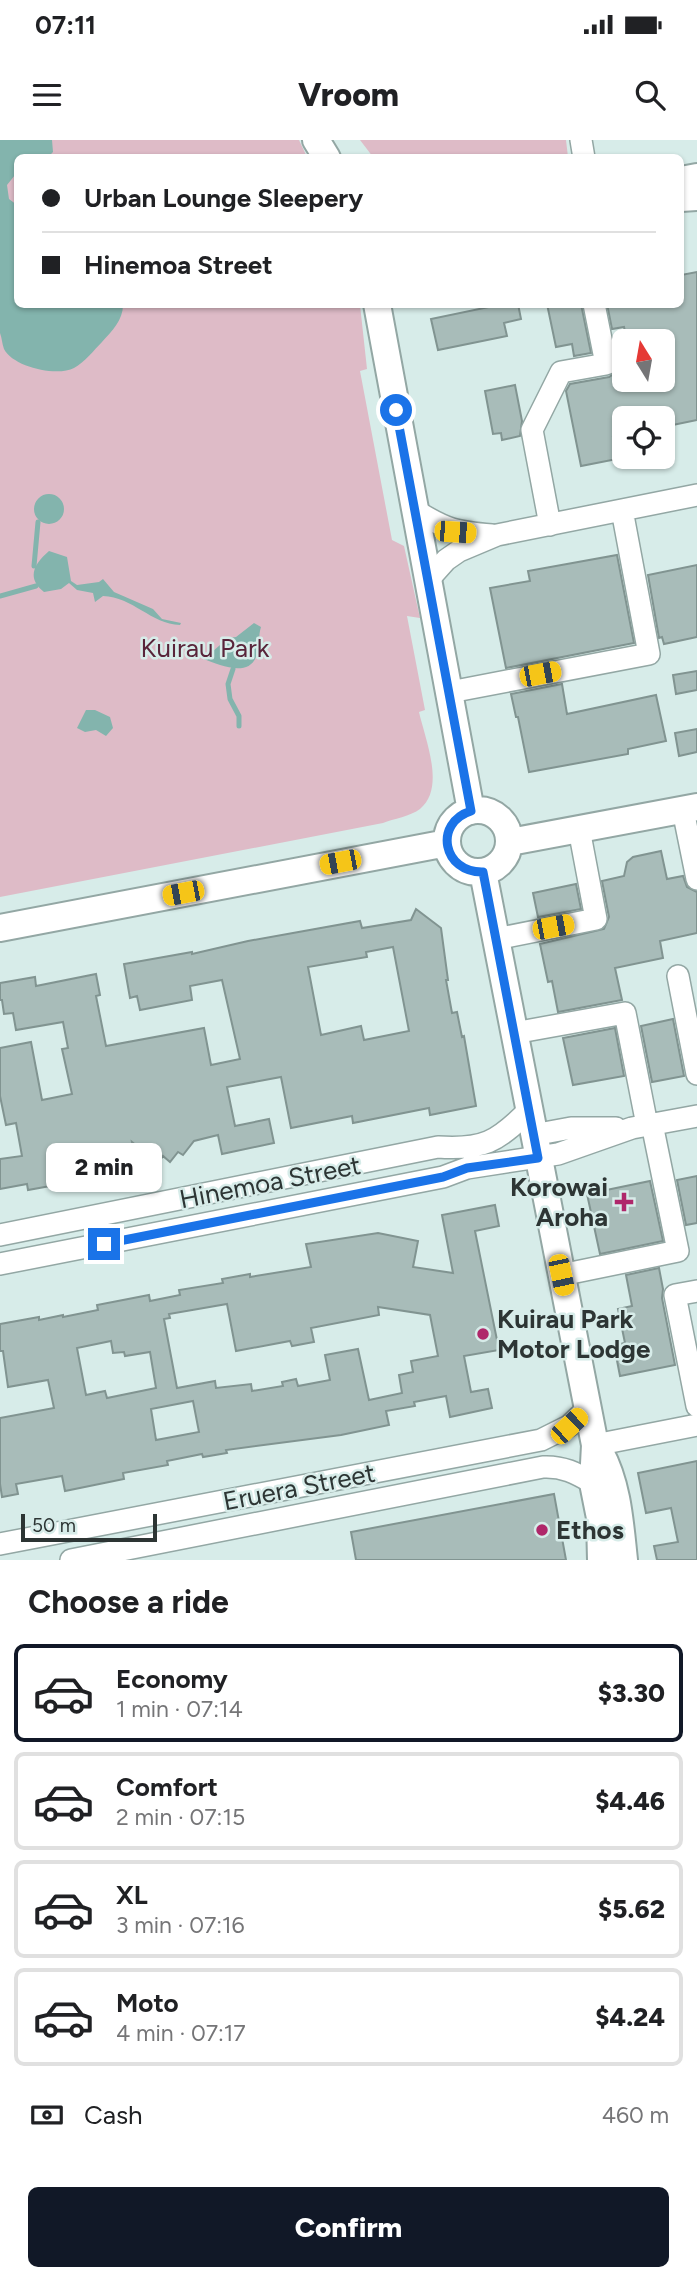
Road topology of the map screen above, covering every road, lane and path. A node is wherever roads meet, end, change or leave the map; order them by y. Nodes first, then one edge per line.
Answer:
1 (378, 308) edge
2 (595, 308) edge
3 (696, 501) edge
4 (622, 510) junction
5 (416, 511) junction
6 (550, 524) junction
7 (497, 535) junction
8 (429, 579) junction
9 (450, 692) junction
10 (690, 809) edge
11 (471, 811) junction
12 (579, 829) junction
13 (509, 842) junction
14 (447, 844) junction
15 (483, 872) junction
16 (697, 878) edge
17 (0, 928) edge
18 (496, 939) junction
19 (678, 976) dead end
20 (514, 1033) junction
21 (697, 1074) edge
22 (697, 1116) edge
23 (644, 1126) junction
24 (533, 1135) junction
25 (465, 1158) junction
26 (188, 1198) junction
27 (194, 1227) junction
28 (0, 1235) edge
29 (0, 1264) edge
30 (561, 1275) junction
31 (697, 1291) edge
32 (697, 1406) edge
33 (588, 1408) junction
34 (697, 1425) edge
35 (518, 1444) junction
36 (595, 1445) junction
37 (523, 1471) junction
38 (593, 1483) junction
39 (212, 1503) junction
40 (217, 1531) junction
41 (0, 1544) edge
42 (71, 1560) edge
43 (601, 1560) edge
44 (624, 1560) edge

1 - 5 main road
2 - 6 street
3 - 4 street
4 - 6 street
4 - 9 street
5 - 7 street
5 - 8 main road
6 - 7 street
7 - 8 street
8 - 9 main road
9 - 11 main road
10 - 12 main road
10 - 16 street
11 - 13 main road
11 - 14 main road
12 - 13 main road
12 - 18 street
13 - 15 main road
14 - 15 main road
14 - 17 main road
15 - 18 main road
18 - 20 main road
19 - 21 street
20 - 23 street
20 - 24 main road
22 - 23 street, Hinemoa Street
23 - 24 street, Hinemoa Street
23 - 30 street
24 - 25 street, Hinemoa Street
24 - 25 street, Hinemoa Street
24 - 30 main road
25 - 26 street, Hinemoa Street
25 - 27 street, Hinemoa Street
26 - 27 street
26 - 28 street, Hinemoa Street
27 - 29 street, Hinemoa Street
30 - 33 main road
31 - 32 street
33 - 35 street, Eruera Street
33 - 36 main road
34 - 36 street
35 - 37 street
35 - 39 street, Eruera Street
36 - 38 main road
36 - 44 main road
37 - 38 street, Eruera Street
37 - 40 street, Eruera Street
38 - 43 main road
39 - 40 street
39 - 41 street, Eruera Street
40 - 42 street, Eruera Street

